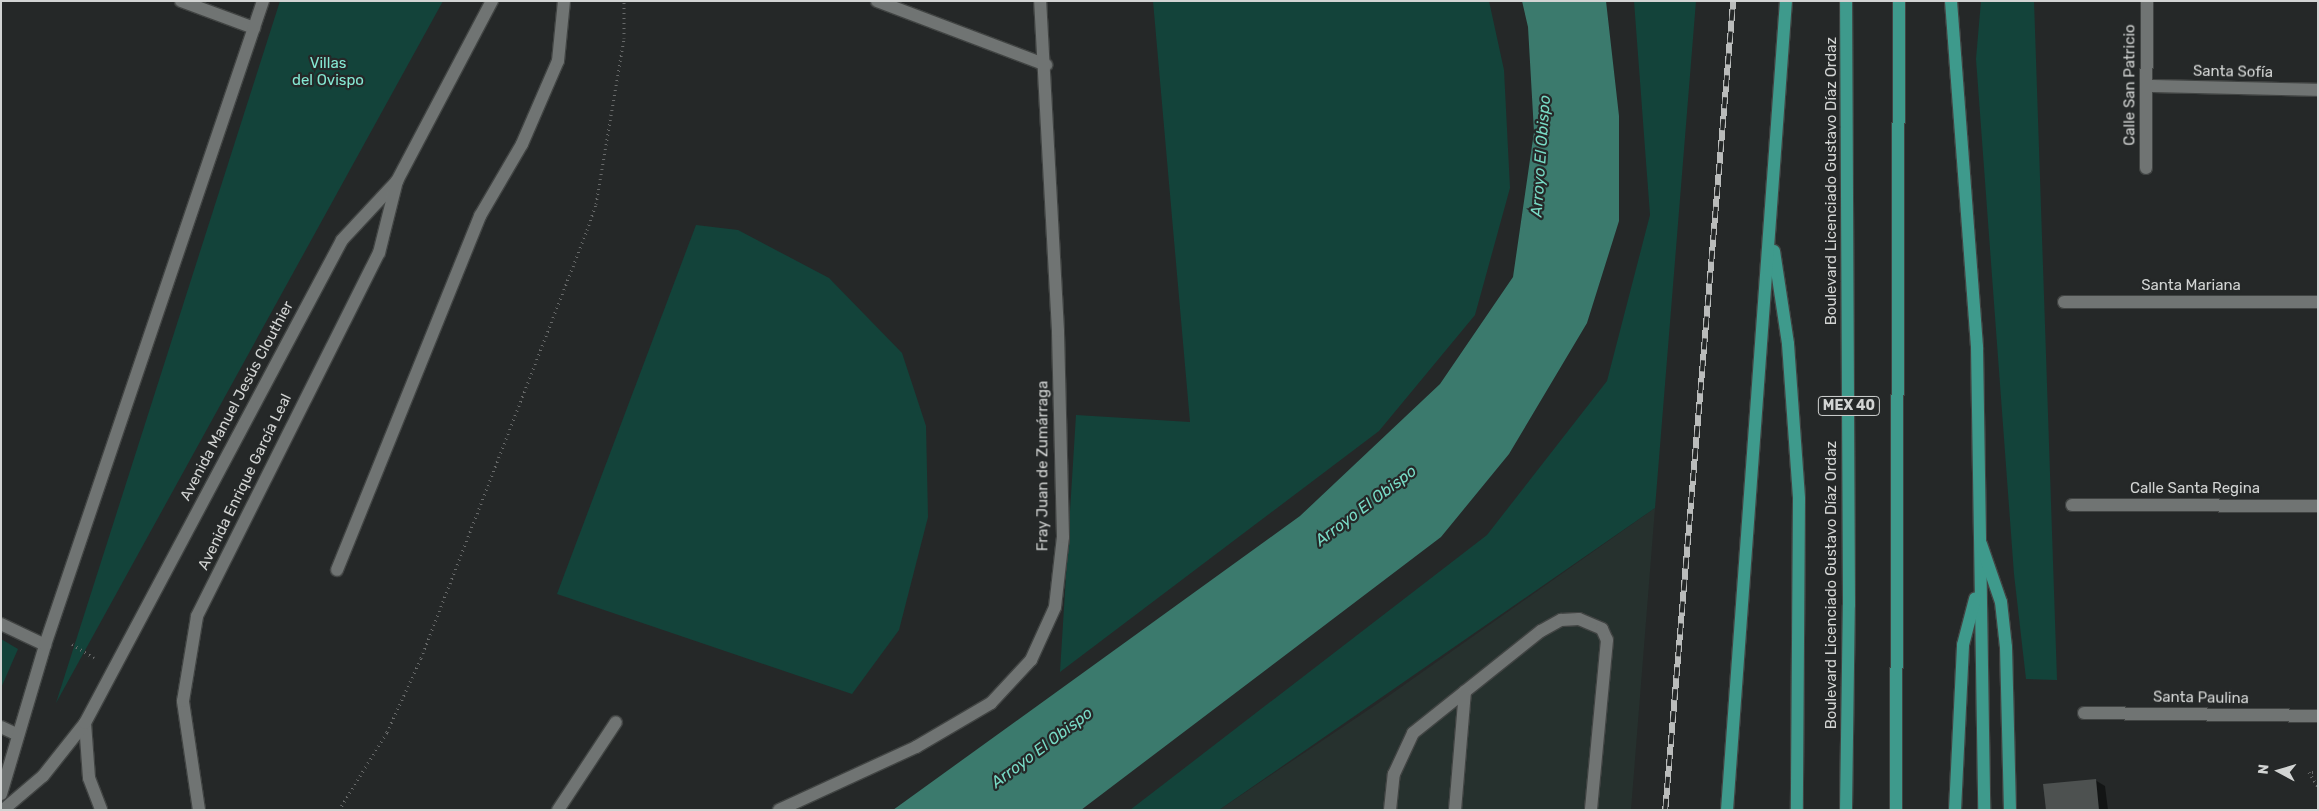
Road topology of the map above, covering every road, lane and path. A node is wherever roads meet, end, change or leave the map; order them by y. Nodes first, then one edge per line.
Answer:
1 (181, 1) edge
2 (264, 1) edge
3 (492, 1) edge
4 (564, 1) edge
5 (624, 1) edge
6 (877, 1) edge
7 (1040, 1) edge
8 (1786, 1) edge
9 (1846, 1) edge
10 (1898, 1) edge
11 (1951, 1) edge
12 (2147, 1) edge
13 (254, 28) junction
14 (1046, 65) junction
15 (2148, 86) junction
16 (2318, 90) edge
17 (2146, 168) dead end
18 (396, 181) junction
19 (1771, 226) junction
20 (2064, 302) dead end
21 (2318, 302) edge
22 (2072, 505) dead end
23 (2318, 506) edge
24 (1979, 540) junction
25 (337, 570) dead end
26 (1978, 587) junction
27 (1, 624) edge
28 (50, 630) junction
29 (45, 645) junction
30 (111, 670) junction
31 (1465, 691) junction
32 (2084, 714) dead end
33 (2318, 716) edge
34 (616, 722) dead end
35 (85, 723) junction
36 (1, 727) edge
37 (18, 735) junction
38 (2318, 772) edge
39 (2318, 787) edge
40 (1, 794) edge
41 (3, 810) edge
42 (101, 810) edge
43 (199, 810) edge
44 (339, 810) edge
45 (558, 810) edge
46 (779, 810) edge
47 (1390, 810) edge
48 (1454, 810) edge
49 (1591, 810) edge
50 (1727, 810) edge
51 (1797, 810) edge
52 (1846, 810) edge
53 (1896, 810) edge
54 (1955, 810) edge
55 (1984, 810) edge
56 (2010, 810) edge

1 - 13 street
2 - 13 street
3 - 18 street, Avenida Manuel Jesús Clouthier
4 - 25 street
5 - 44 path
6 - 14 street
7 - 14 street, Fray Juan de Zumárraga
8 - 19 main road
9 - 52 main road, Boulevard Licenciado Gustavo Díaz Ordaz / MEX 40
10 - 53 main road, MEX 40
11 - 24 main road
12 - 15 street, Calle San Patricio
13 - 28 street
14 - 46 street, Fray Juan de Zumárraga
15 - 16 street, Santa Sofía
15 - 17 street, Calle San Patricio
18 - 30 street, Avenida Manuel Jesús Clouthier
18 - 43 street, Avenida Enrique García Leal
19 - 50 main road
19 - 51 main road
20 - 21 street, Santa Mariana
22 - 23 street, Calle Santa Regina
24 - 26 main road
24 - 56 main road
26 - 54 main road
26 - 55 main road
27 - 29 street
28 - 29 street
28 - 30 path
29 - 37 street
30 - 35 street, Avenida Manuel Jesús Clouthier
31 - 47 street
31 - 48 street
31 - 49 street
32 - 33 street, Santa Paulina
34 - 45 street
35 - 41 street, Avenida Manuel Jesús Clouthier
35 - 42 street
36 - 37 street
37 - 40 street
38 - 39 path

